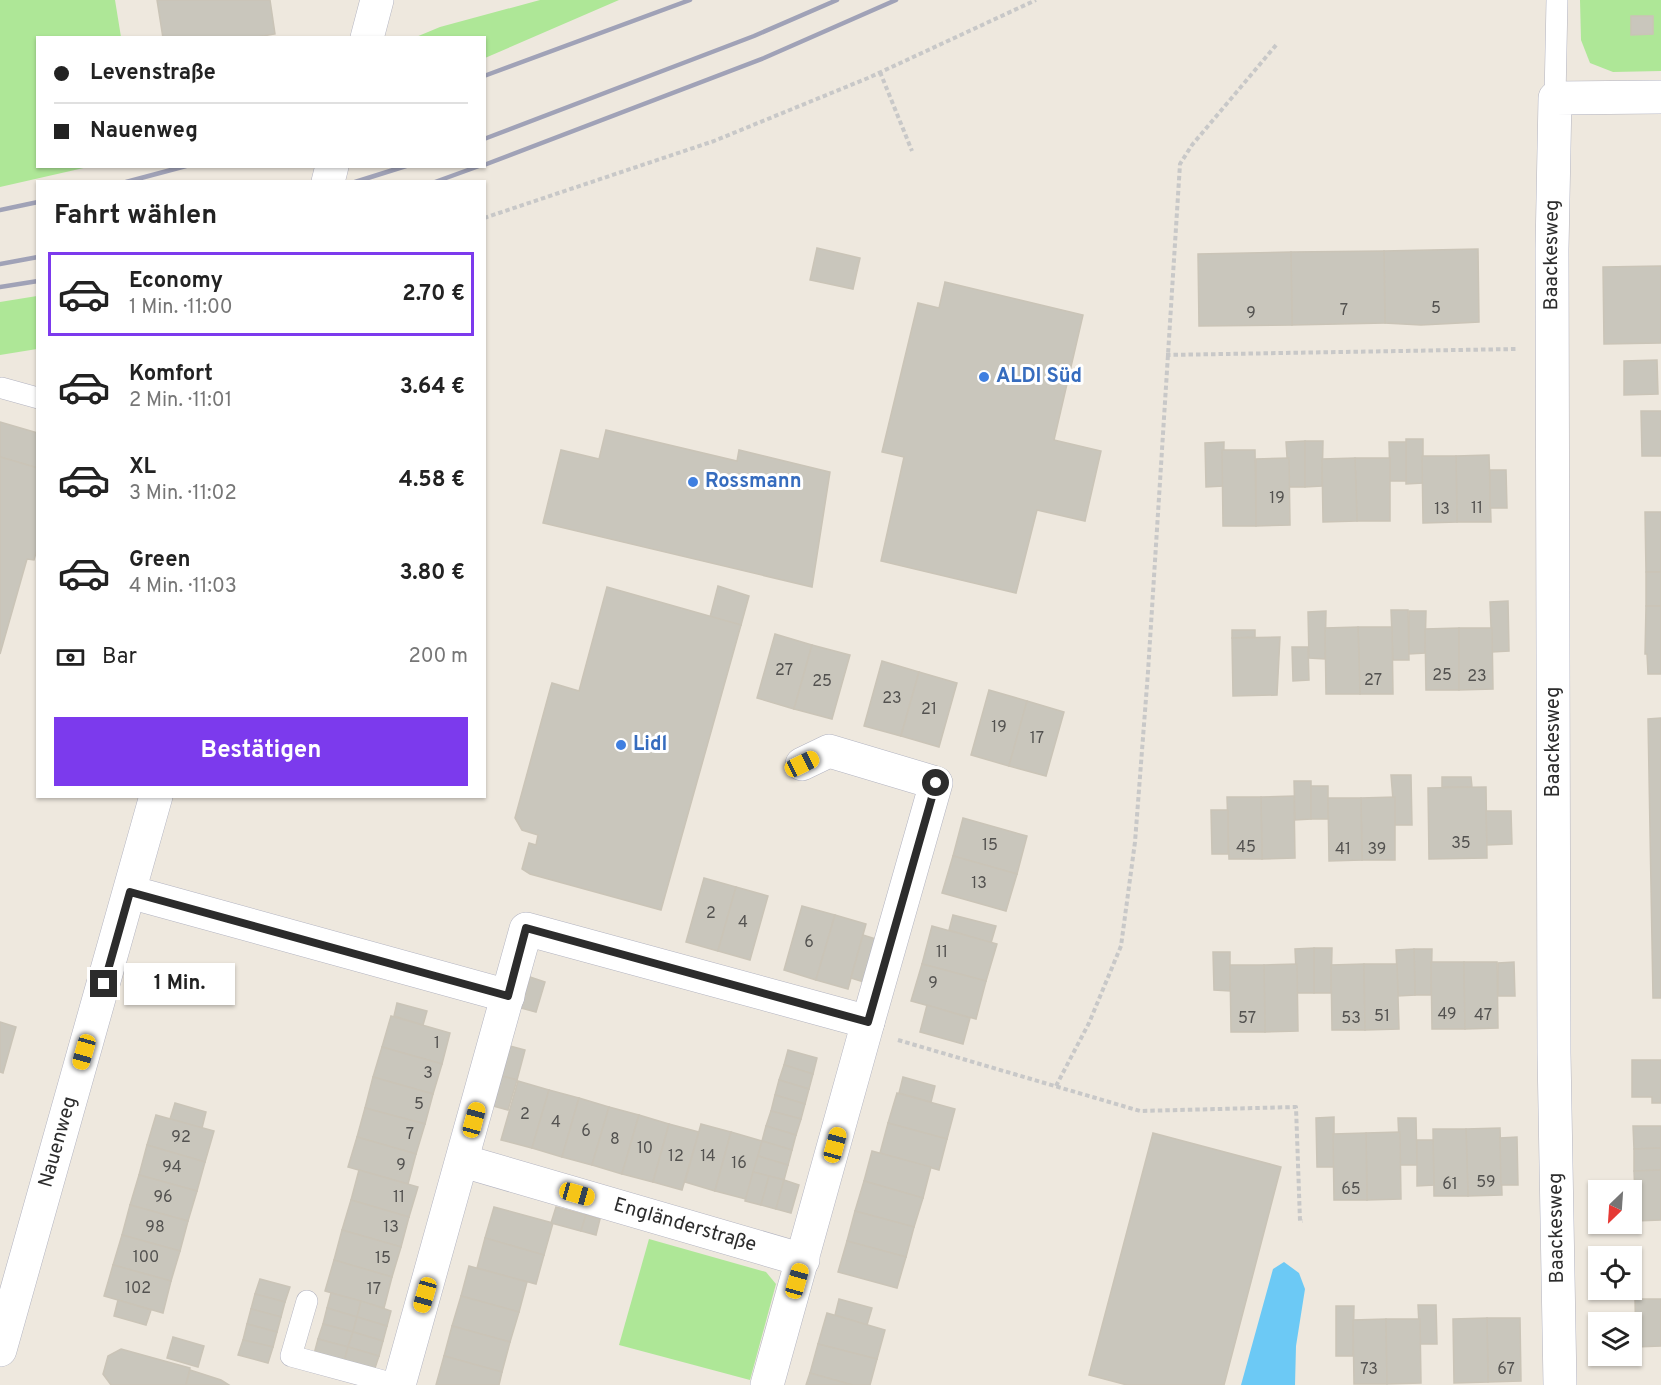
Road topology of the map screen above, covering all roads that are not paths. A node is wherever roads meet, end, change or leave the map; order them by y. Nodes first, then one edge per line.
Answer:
1 (377, 0) edge
2 (1557, 0) edge
3 (368, 36) edge
4 (1661, 97) edge
5 (1555, 98) junction
6 (2, 388) dead end
7 (36, 397) edge
8 (802, 764) dead end
9 (155, 798) edge
10 (130, 892) junction
11 (508, 996) junction
12 (867, 1026) junction
13 (463, 1161) junction
14 (803, 1260) junction
15 (307, 1301) dead end
16 (0, 1350) edge
17 (399, 1385) edge
18 (767, 1385) edge
19 (1560, 1385) edge

1 - 3 street
2 - 5 lane
4 - 5 street
5 - 19 street, Baackesweg
6 - 7 lane
8 - 12 street
9 - 10 street, Nauenweg
10 - 11 street
10 - 16 street, Nauenweg
11 - 12 street
11 - 13 street
12 - 14 street
13 - 14 street, Engländerstraße
13 - 17 street
14 - 18 street
15 - 17 lane

